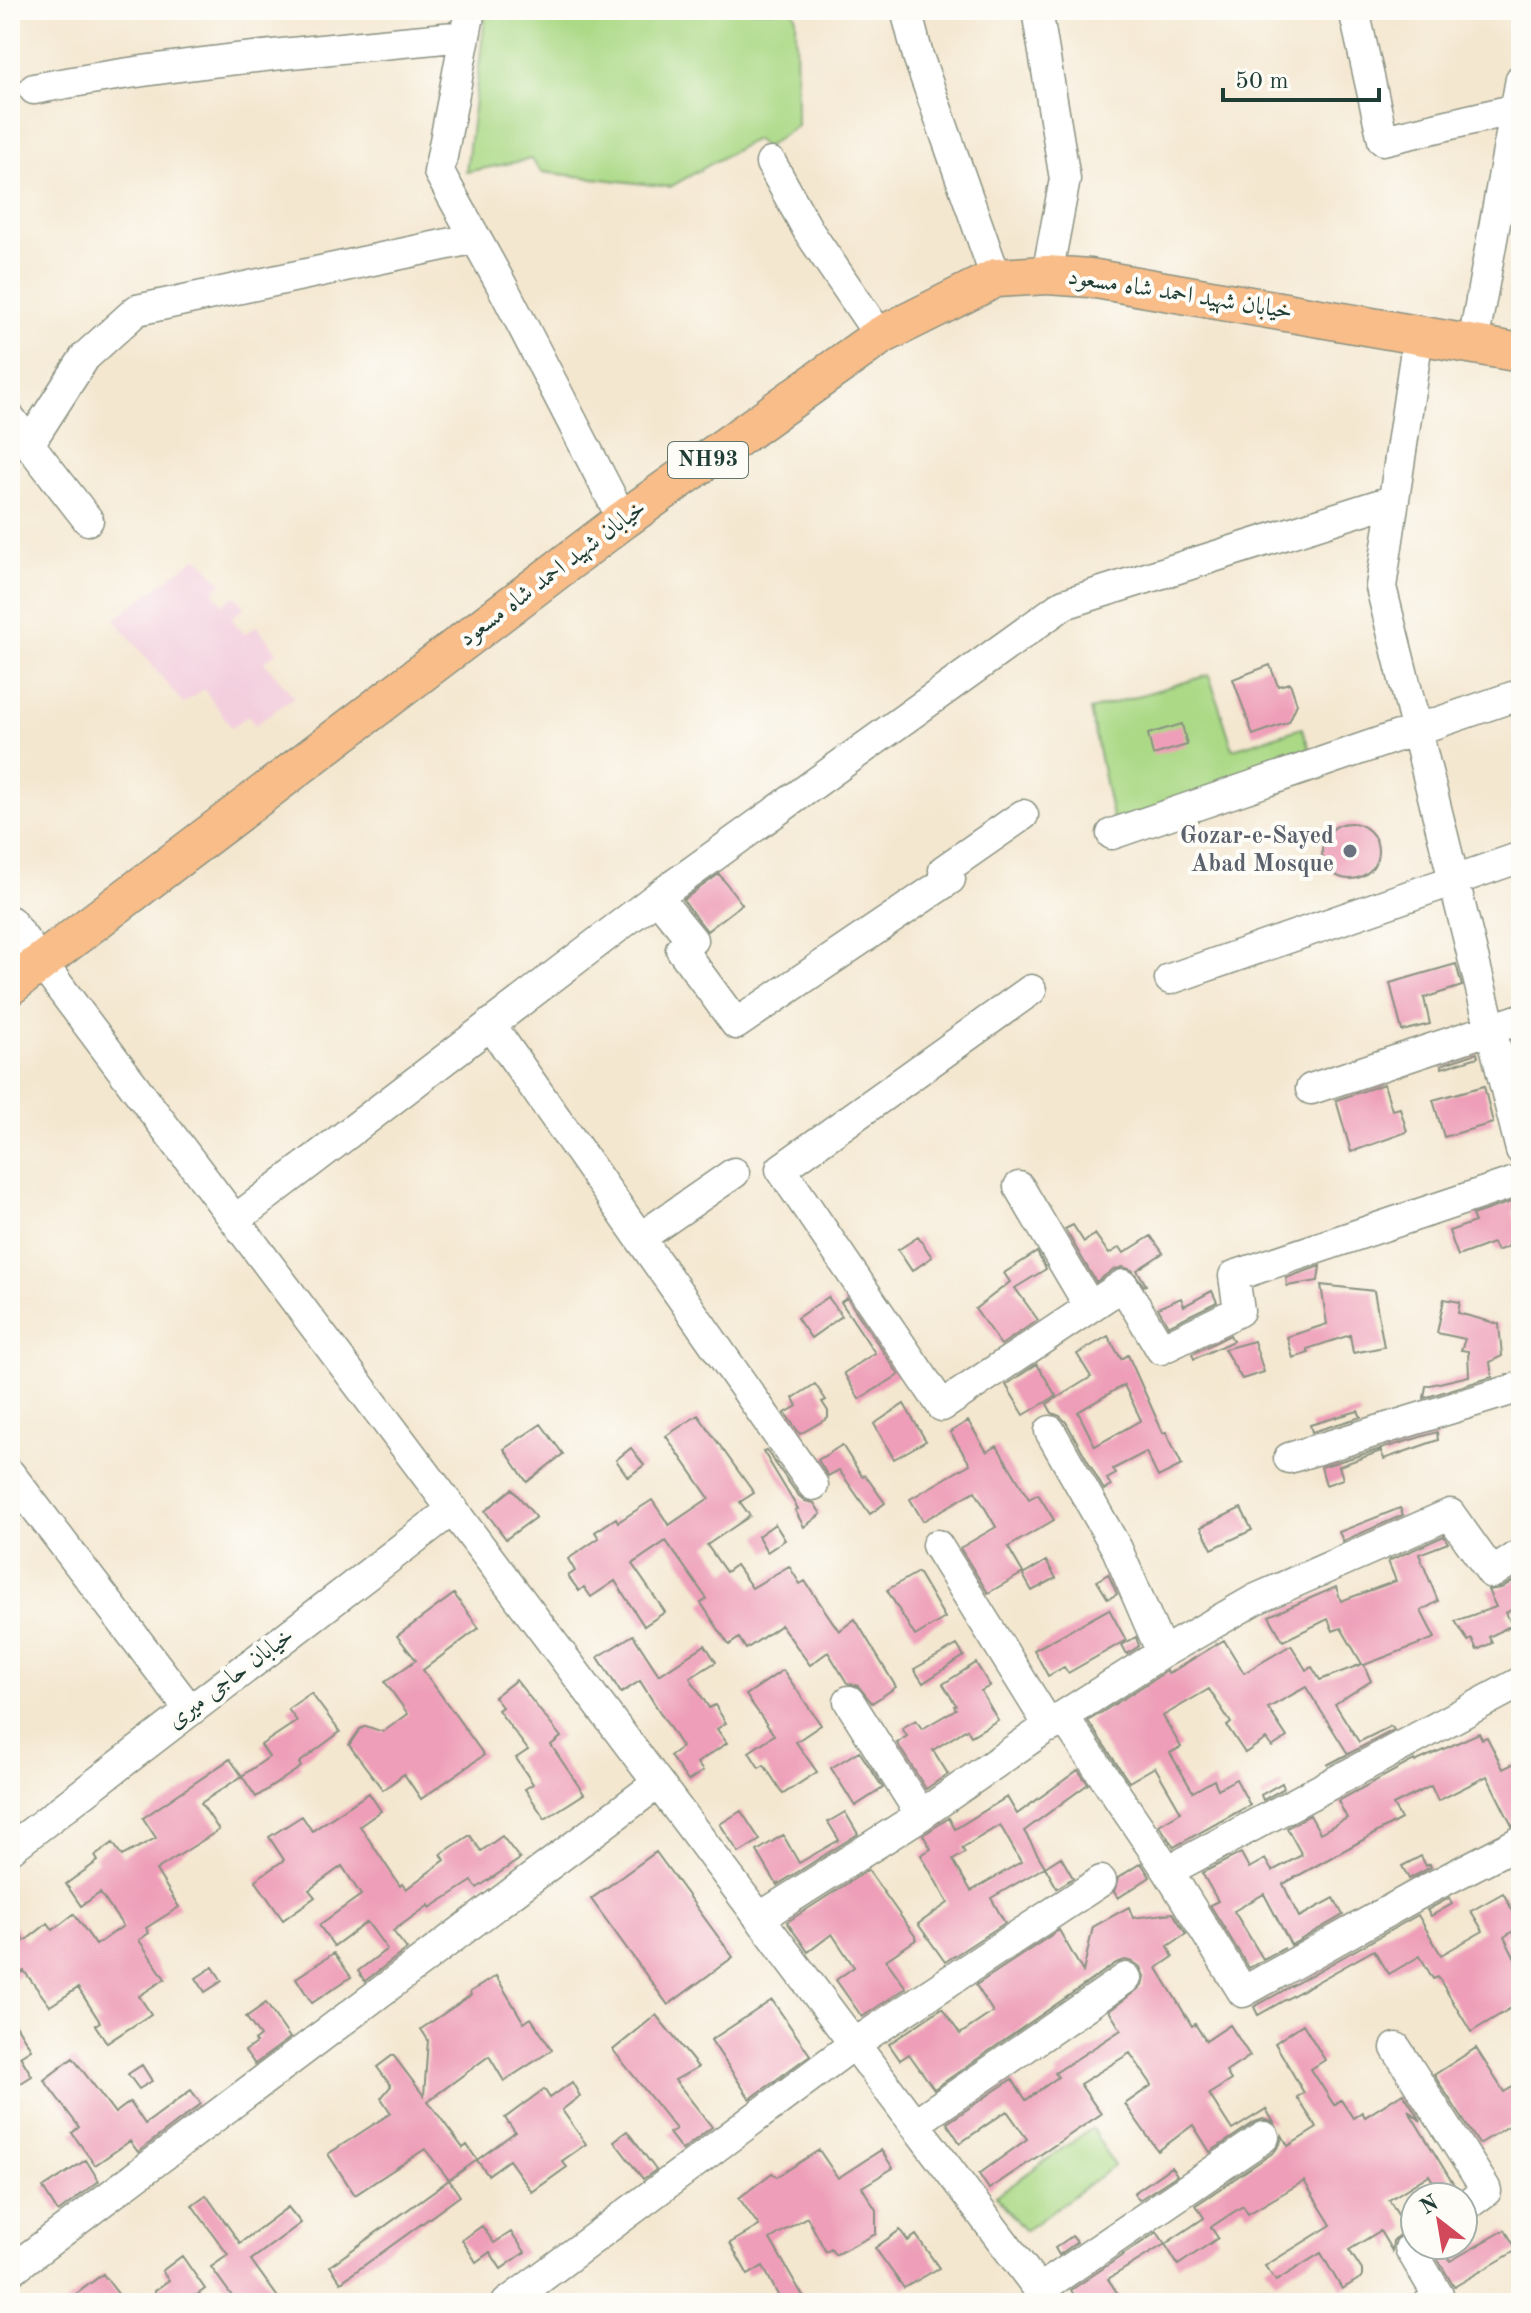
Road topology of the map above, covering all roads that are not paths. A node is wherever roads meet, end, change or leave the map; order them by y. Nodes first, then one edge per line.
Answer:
1 (906, 10) edge
2 (1037, 10) edge
3 (1354, 10) edge
4 (467, 23) edge
5 (1521, 79) edge
6 (34, 89) dead end
7 (1516, 109) junction
8 (771, 163) dead end
9 (476, 238) junction
10 (1047, 275) junction
11 (996, 278) junction
12 (880, 336) junction
13 (1418, 336) junction
14 (1473, 344) junction
15 (1521, 353) edge
16 (10, 418) edge
17 (29, 444) junction
18 (1394, 500) junction
19 (88, 520) dead end
20 (623, 520) junction
21 (1521, 694) edge
22 (1416, 730) junction
23 (1023, 815) dead end
24 (1112, 834) dead end
25 (1521, 857) edge
26 (1454, 880) junction
27 (657, 897) junction
28 (10, 921) edge
29 (41, 963) junction
30 (1170, 979) dead end
31 (10, 986) edge
32 (1031, 990) dead end
33 (1521, 1019) edge
34 (490, 1024) junction
35 (1491, 1029) junction
36 (1311, 1089) dead end
37 (1521, 1150) edge
38 (734, 1173) dead end
39 (1521, 1180) edge
40 (1019, 1187) dead end
41 (235, 1220) junction
42 (640, 1238) junction
43 (1090, 1307) junction
44 (1521, 1387) edge
45 (1050, 1431) dead end
46 (1289, 1458) dead end
47 (10, 1474) edge
48 (813, 1485) dead end
49 (453, 1509) junction
50 (937, 1545) dead end
51 (1521, 1554) edge
52 (1162, 1653) junction
53 (1521, 1682) edge
54 (849, 1701) dead end
55 (190, 1710) junction
56 (1056, 1721) junction
57 (658, 1783) junction
58 (921, 1815) junction
59 (1521, 1841) edge
60 (10, 1849) edge
61 (1168, 1871) junction
62 (1101, 1881) dead end
63 (759, 1918) junction
64 (1126, 1978) dead end
65 (854, 2044) junction
66 (1396, 2048) dead end
67 (914, 2124) junction
68 (1264, 2137) dead end
69 (1479, 2196) edge
70 (1418, 2261) edge
71 (10, 2271) edge
72 (1044, 2296) edge
73 (507, 2303) edge
74 (1429, 2303) edge

1 - 11 street
2 - 10 street
3 - 7 street
4 - 6 street
4 - 9 street
5 - 7 street
7 - 14 street
8 - 12 street
9 - 17 street
9 - 20 street
10 - 11 main road, خیابان شهید احمد شاه مسعود / NH93
10 - 13 main road, خیابان شهید احمد شاه مسعود / NH93
11 - 12 main road, خیابان شهید احمد شاه مسعود / NH93
12 - 20 main road, خیابان شهید احمد شاه مسعود / NH93
13 - 14 main road, خیابان شهید احمد شاه مسعود / NH93
13 - 18 street
14 - 15 main road, خیابان شهید احمد شاه مسعود / NH93
16 - 17 street
17 - 19 street
18 - 22 street
18 - 27 street
20 - 29 main road, خیابان شهید احمد شاه مسعود / NH93
21 - 22 street
22 - 24 street
22 - 26 street
23 - 27 street
25 - 26 street
26 - 30 street
26 - 35 street
27 - 34 street
28 - 29 street
29 - 31 main road, خیابان شهید احمد شاه مسعود / NH93
29 - 41 street
32 - 43 street
33 - 35 street
34 - 41 street
34 - 42 street
35 - 36 street
35 - 37 street
38 - 42 street
39 - 43 street
40 - 43 street
41 - 49 street
42 - 48 street
44 - 46 street
45 - 52 street
47 - 55 street
49 - 55 street, خیابان حاجی میری
49 - 57 street
50 - 56 street
51 - 52 street
52 - 56 street
53 - 61 street
54 - 58 street
55 - 60 street, خیابان حاجی میری
56 - 58 street
56 - 61 street
57 - 63 street
57 - 71 street
58 - 63 street
59 - 61 street
62 - 65 street
63 - 65 street
64 - 67 street
65 - 67 street
65 - 73 street
66 - 69 street
67 - 72 street
68 - 72 street
70 - 74 street

